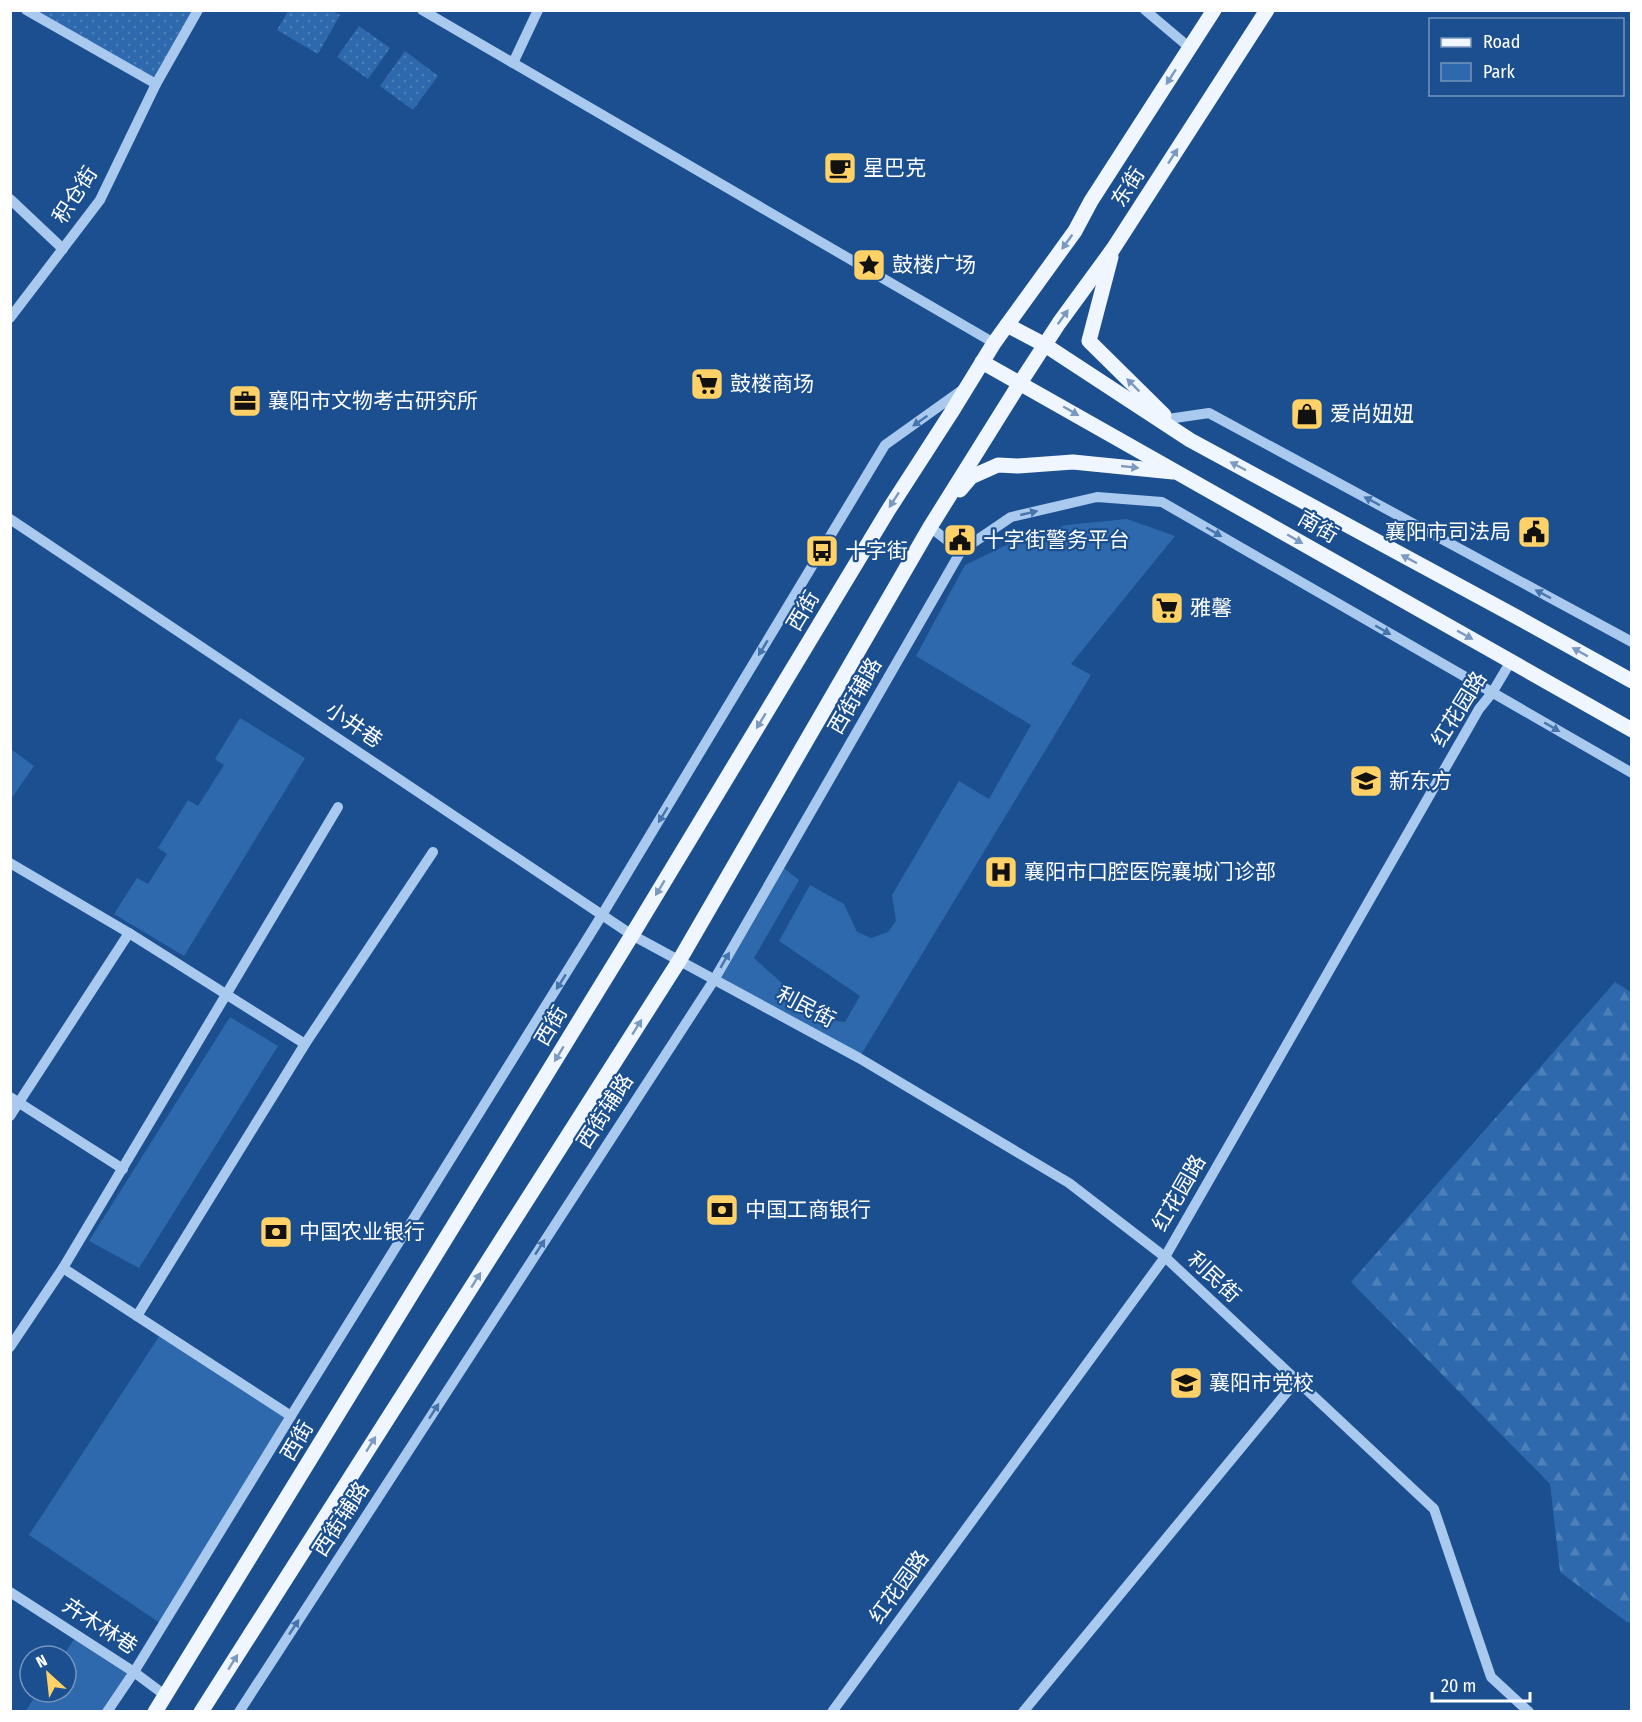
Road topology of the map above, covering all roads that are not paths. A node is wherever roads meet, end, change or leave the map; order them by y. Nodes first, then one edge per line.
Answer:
1 (26, 10) edge
2 (198, 10) edge
3 (422, 10) edge
4 (538, 10) edge
5 (1145, 10) edge
6 (1214, 10) edge
7 (1267, 10) edge
8 (1190, 48) junction
9 (513, 63) junction
10 (156, 84) junction
11 (10, 199) edge
12 (63, 249) junction
13 (1113, 249) junction
14 (10, 318) edge
15 (1007, 325) junction
16 (994, 342) junction
17 (1045, 345) junction
18 (982, 362) junction
19 (1020, 383) junction
20 (967, 387) junction
21 (1168, 419) junction
22 (1190, 440) junction
23 (1179, 472) junction
24 (10, 519) edge
25 (930, 527) junction
26 (961, 551) junction
27 (1632, 642) edge
28 (1510, 661) junction
29 (1632, 681) edge
30 (1492, 693) junction
31 (1632, 730) edge
32 (1632, 772) edge
33 (338, 807) dead end
34 (433, 852) dead end
35 (10, 864) edge
36 (602, 915) junction
37 (129, 933) junction
38 (632, 935) junction
39 (679, 961) junction
40 (714, 980) junction
41 (226, 994) junction
42 (304, 1044) junction
43 (15, 1100) edge
44 (10, 1116) edge
45 (123, 1169) junction
46 (1165, 1257) junction
47 (63, 1268) junction
48 (137, 1316) junction
49 (10, 1347) edge
50 (1296, 1381) junction
51 (291, 1416) junction
52 (10, 1592) edge
53 (134, 1672) junction
54 (166, 1696) junction
55 (107, 1712) edge
56 (155, 1712) edge
57 (201, 1712) edge
58 (239, 1712) edge
59 (832, 1712) edge
60 (1023, 1712) edge
61 (1529, 1712) edge

1 - 10 street
2 - 10 street, 积仓街
3 - 9 street
4 - 9 street
5 - 8 street
6 - 8 main road, 东街
13 -> 7 main road, 东街
8 -> 15 main road, 东街
9 - 16 street
10 - 12 street, 积仓街
11 - 12 street
12 - 14 street, 积仓街
17 -> 13 main road, 东街
21 -> 13 main road
15 - 16 main road, 东街
15 - 17 main road, 南街
16 - 18 main road, 东街
17 - 19 main road, 东街
17 - 22 main road, 南街
18 - 19 main road, 南街
18 - 20 main road, 西街
19 -> 23 main road, 南街
19 - 25 main road
20 -> 36 street
20 -> 38 main road, 西街
21 - 22 main road
27 -> 21 street
29 -> 22 main road, 南街
25 -> 23 main road
23 -> 28 main road, 南街
24 - 36 street, 小井巷
25 - 26 street
25 - 39 main road
26 -> 30 street
40 -> 26 street, 西街辅路
28 - 30 street, 红花园路
28 - 31 main road, 南街
30 -> 32 street
30 - 46 street, 红花园路
33 - 41 street
34 - 42 street
35 - 37 street
36 - 38 street, 小井巷
36 -> 51 street
37 - 41 street
37 - 43 street
38 - 39 street, 小井巷
38 -> 54 main road, 西街
39 - 40 street, 利民街
57 -> 39 main road
40 - 46 street, 利民街
58 -> 40 street, 西街辅路
41 - 42 street
41 - 45 street
42 - 48 street
43 - 44 street
43 - 45 street
45 - 47 street
46 - 50 street, 利民街
46 - 59 street, 红花园路
47 - 48 street
47 - 49 street
48 - 51 street
50 - 60 street
50 - 61 street, 利民街
51 - 53 street
52 - 53 street, 卉木林巷
53 - 54 street, 卉木林巷
53 - 55 street
54 - 56 main road, 西街

